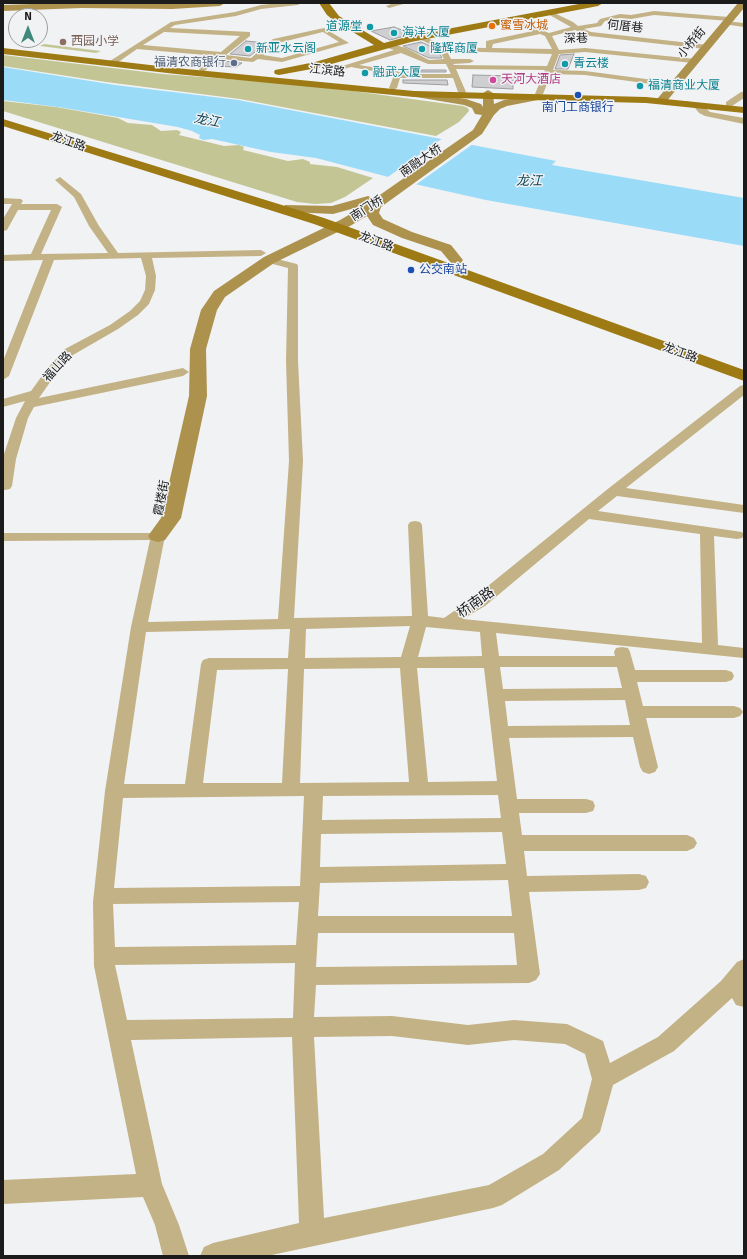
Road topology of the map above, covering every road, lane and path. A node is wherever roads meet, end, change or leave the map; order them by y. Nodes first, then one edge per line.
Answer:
1 (220, 3) edge
2 (298, 3) edge
3 (324, 3) edge
4 (329, 3) edge
5 (404, 3) edge
6 (598, 3) edge
7 (743, 3) edge
8 (201, 4) edge
9 (388, 6) dead end
10 (3, 8) edge
11 (549, 9) junction
12 (744, 18) edge
13 (728, 19) junction
14 (509, 20) junction
15 (744, 25) edge
16 (576, 28) junction
17 (162, 29) junction
18 (308, 33) junction
19 (545, 33) junction
20 (590, 34) junction
21 (422, 37) junction
22 (241, 40) junction
23 (600, 41) junction
24 (273, 42) junction
25 (312, 42) junction
26 (385, 45) junction
27 (136, 47) junction
28 (705, 47) junction
29 (443, 49) junction
30 (555, 49) junction
31 (3, 50) edge
32 (403, 50) junction
33 (490, 50) junction
34 (264, 51) junction
35 (607, 52) junction
36 (221, 56) junction
37 (258, 57) junction
38 (114, 61) junction
39 (491, 61) junction
40 (693, 61) junction
41 (350, 66) junction
42 (320, 69) junction
43 (453, 69) junction
44 (548, 69) junction
45 (203, 70) junction
46 (254, 74) junction
47 (399, 76) junction
48 (673, 85) junction
49 (393, 88) junction
50 (462, 92) junction
51 (414, 94) junction
52 (484, 94) junction
53 (744, 94) edge
54 (539, 96) junction
55 (663, 99) junction
56 (689, 103) junction
57 (729, 104) junction
58 (744, 106) edge
59 (744, 110) edge
60 (484, 112) junction
61 (3, 117) edge
62 (744, 121) edge
63 (3, 122) edge
64 (466, 130) junction
65 (60, 180) dead end
66 (384, 187) joint
67 (398, 190) joint
68 (3, 201) edge
69 (371, 203) junction
70 (14, 208) junction
71 (290, 208) junction
72 (337, 224) junction
73 (3, 228) edge
74 (115, 256) junction
75 (146, 256) junction
76 (265, 256) junction
77 (50, 257) junction
78 (3, 258) edge
79 (34, 258) junction
80 (456, 260) junction
81 (744, 363) edge
82 (6, 364) edge
83 (183, 372) junction
84 (3, 376) edge
85 (744, 376) edge
86 (744, 389) edge
87 (32, 399) junction
88 (3, 403) edge
89 (5, 486) dead end
90 (614, 491) junction
91 (744, 509) edge
92 (587, 514) junction
93 (414, 525) dead end
94 (707, 531) junction
95 (737, 535) dead end
96 (158, 536) junction
97 (3, 537) edge
98 (420, 621) junction
99 (447, 623) junction
100 (292, 624) junction
101 (487, 626) junction
102 (139, 627) junction
103 (620, 640) junction
104 (710, 650) junction
105 (744, 653) edge
106 (408, 662) junction
107 (492, 662) junction
108 (296, 663) junction
109 (626, 669) junction
110 (726, 676) dead end
111 (632, 694) junction
112 (496, 695) junction
113 (636, 712) junction
114 (734, 712) dead end
115 (500, 732) junction
116 (641, 732) junction
117 (649, 767) dead end
118 (507, 788) junction
119 (291, 789) junction
120 (419, 789) junction
121 (314, 790) junction
122 (114, 791) junction
123 (193, 791) junction
124 (586, 806) dead end
125 (511, 825) junction
126 (312, 828) junction
127 (687, 843) dead end
128 (517, 878) junction
129 (639, 882) dead end
130 (309, 884) junction
131 (104, 896) junction
132 (522, 924) junction
133 (307, 925) junction
134 (306, 954) junction
135 (104, 956) junction
136 (305, 976) junction
137 (740, 983) edge
138 (303, 1027) junction
139 (118, 1030) junction
140 (603, 1079) junction
141 (150, 1185) junction
142 (3, 1192) edge
143 (312, 1232) junction
144 (176, 1256) edge
145 (213, 1256) edge

1 - 8 street
2 - 17 street
3 - 26 main road
4 - 26 main road
5 - 9 street
6 - 11 main road
7 - 13 street, 小桥街
8 - 10 street
11 - 14 main road
11 - 16 street, 何厝巷
12 - 13 street
13 - 15 street
13 - 16 street
13 - 28 street, 小桥街
14 - 19 street
14 - 21 main road
16 - 19 street
16 - 20 street, 何厝巷
17 - 22 street
17 - 27 street
18 - 24 street
18 - 25 street
18 - 37 street
19 - 30 street
19 - 33 street
20 - 23 street
20 - 28 street, 何厝巷
21 - 26 main road
21 - 29 street
22 - 24 street
22 - 36 street
23 - 30 street
23 - 35 street
24 - 25 street
24 - 34 street
25 - 34 street
26 - 32 street
26 - 42 main road
27 - 36 street
27 - 38 street
28 - 40 street, 小桥街
29 - 33 street
29 - 43 street
30 - 33 street
30 - 35 street, 深巷
30 - 44 street
31 - 38 main road, 江滨路
31 - 51 main road, 江滨路
32 - 41 street
32 - 43 street
33 - 39 street
34 - 37 street
35 - 40 street, 深巷
36 - 37 street
36 - 45 street
38 - 45 main road, 江滨路
39 - 43 street
39 - 44 street
40 - 48 street, 小桥街
41 - 42 street
41 - 47 street
42 - 46 main road
43 - 44 street
43 - 47 street
43 - 50 street
44 - 48 street
44 - 54 street
45 - 46 main road, 江滨路
46 - 49 main road, 江滨路
47 - 49 street
48 - 55 street, 小桥街
49 - 50 main road, 江滨路
50 - 52 main road, 江滨路
51 - 52 main road, 江滨路
51 - 60 street
52 - 54 main road, 江滨路
52 - 60 street
53 - 57 street
54 - 55 main road, 江滨路
54 - 60 street
55 - 56 main road, 江滨路
55 - 57 main road, 江滨路
56 - 59 main road, 江滨路
56 - 62 street
57 - 58 main road, 江滨路
60 - 64 street
60 - 64 street
61 - 71 main road, 龙江路
63 - 72 main road, 龙江路
64 - 66 street, 南融大桥
64 - 67 street, 南融大桥
65 - 74 street
66 - 69 street, 南门桥
67 - 69 street, 南门桥
68 - 70 street
69 - 71 street
69 - 72 street, 南门桥
69 - 80 street
70 - 73 street
70 - 79 street
71 - 72 main road, 龙江路
72 - 76 street, 霞楼街
72 - 80 main road, 龙江路
72 - 85 main road, 龙江路
74 - 75 street
74 - 77 street
75 - 76 street
75 - 87 street, 福山路
76 - 83 street, 霞楼街
76 - 96 street, 霞楼街
76 - 100 street
77 - 79 street
77 - 82 street
78 - 79 street
80 - 81 main road, 龙江路
82 - 84 street
83 - 87 street
83 - 96 street, 霞楼街
86 - 90 street, 桥南路
87 - 88 street
87 - 89 street, 福山路
90 - 91 street
90 - 92 street, 桥南路
92 - 94 street
92 - 99 street, 桥南路
93 - 98 street
94 - 95 street
94 - 104 street
96 - 97 street
96 - 102 street
98 - 99 street, 桥南路
98 - 100 street, 桥南路
98 - 106 street
99 - 101 street
100 - 102 street, 桥南路
100 - 108 street
101 - 103 street
101 - 107 street
102 - 122 street
103 - 104 street
103 - 109 street
104 - 105 street
106 - 107 street
106 - 108 street
106 - 120 street
107 - 109 street
107 - 112 street
108 - 119 street
108 - 123 street
109 - 110 street
109 - 111 street
111 - 112 street
111 - 113 street
112 - 115 street
113 - 114 street
113 - 116 street
115 - 116 street
115 - 118 street
116 - 117 street
118 - 120 street
118 - 125 street
119 - 121 street
119 - 123 street
120 - 121 street
121 - 126 street
122 - 123 street
122 - 131 street
124 - 125 street
125 - 126 street
125 - 127 street
125 - 128 street
126 - 130 street
128 - 129 street
128 - 130 street
128 - 132 street
130 - 131 street
130 - 133 street
131 - 135 street
132 - 133 street
132 - 136 street
133 - 134 street
134 - 135 street
134 - 136 street
135 - 139 street
136 - 138 street
137 - 140 street
138 - 139 street
138 - 140 street
138 - 143 street
139 - 141 street
140 - 143 street
141 - 142 street
141 - 144 street
143 - 145 street

